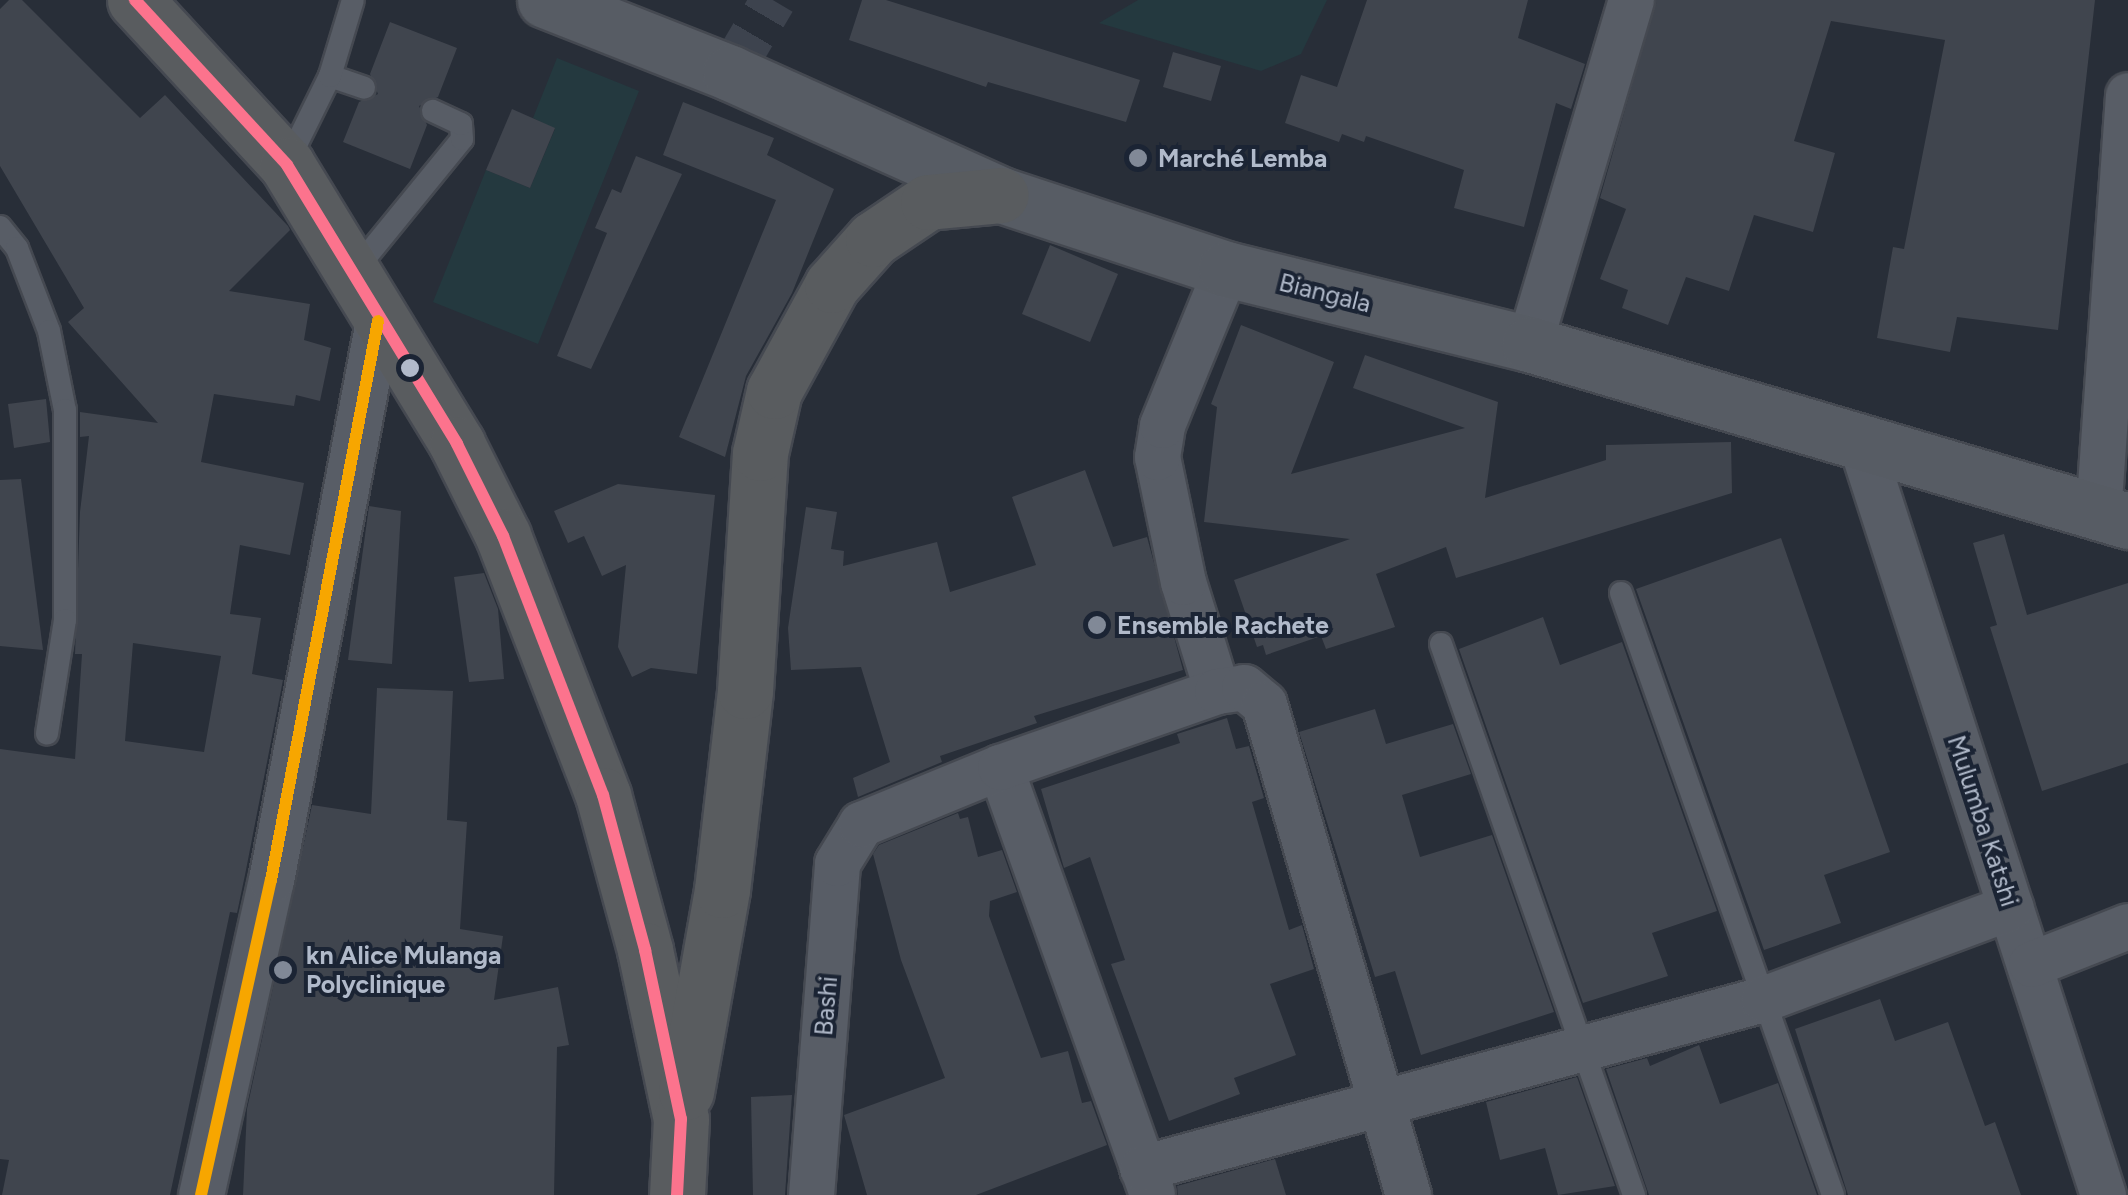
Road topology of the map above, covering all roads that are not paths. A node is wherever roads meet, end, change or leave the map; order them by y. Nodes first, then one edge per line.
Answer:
1 (135, 0) edge
2 (353, 0) edge
3 (545, 0) edge
4 (1632, 0) edge
5 (330, 76) junction
6 (364, 88) dead end
7 (2128, 95) edge
8 (432, 111) dead end
9 (286, 164) junction
10 (1001, 194) junction
11 (0, 227) edge
12 (1226, 268) junction
13 (352, 274) junction
14 (378, 321) junction
15 (1528, 344) junction
16 (1862, 447) junction
17 (2113, 517) edge
18 (1621, 592) dead end
19 (1441, 644) dead end
20 (1217, 691) junction
21 (46, 734) dead end
22 (1000, 767) junction
23 (2010, 907) junction
24 (2128, 926) edge
25 (2031, 964) junction
26 (1763, 999) junction
27 (1582, 1044) junction
28 (1379, 1100) junction
29 (681, 1119) junction
30 (1147, 1181) edge
31 (201, 1195) edge
32 (676, 1195) edge
33 (811, 1195) edge
34 (1408, 1195) edge
35 (1634, 1195) edge
36 (1833, 1195) edge
37 (2102, 1195) edge

1 - 9 highway
2 - 5 lane
3 - 10 street, Biangala
4 - 15 street
5 - 6 lane
5 - 9 lane
7 - 17 street
8 - 13 lane
9 - 13 highway
10 - 12 street, Biangala
10 - 29 highway
11 - 21 lane
12 - 15 street, Biangala
12 - 20 street
13 - 14 highway
14 - 29 highway
14 - 31 street
15 - 16 street, Biangala
16 - 17 street, Biangala
16 - 23 street, Mulumba Katshi
18 - 26 lane
19 - 27 lane
20 - 22 street
20 - 28 street
22 - 30 street
22 - 33 street, Bashi
23 - 25 street, Mulumba Katshi
23 - 26 street
24 - 25 street
25 - 37 street, Mulumba Katshi
26 - 27 street
26 - 36 lane
27 - 28 street
27 - 35 lane
28 - 30 street
28 - 34 street
29 - 32 highway

